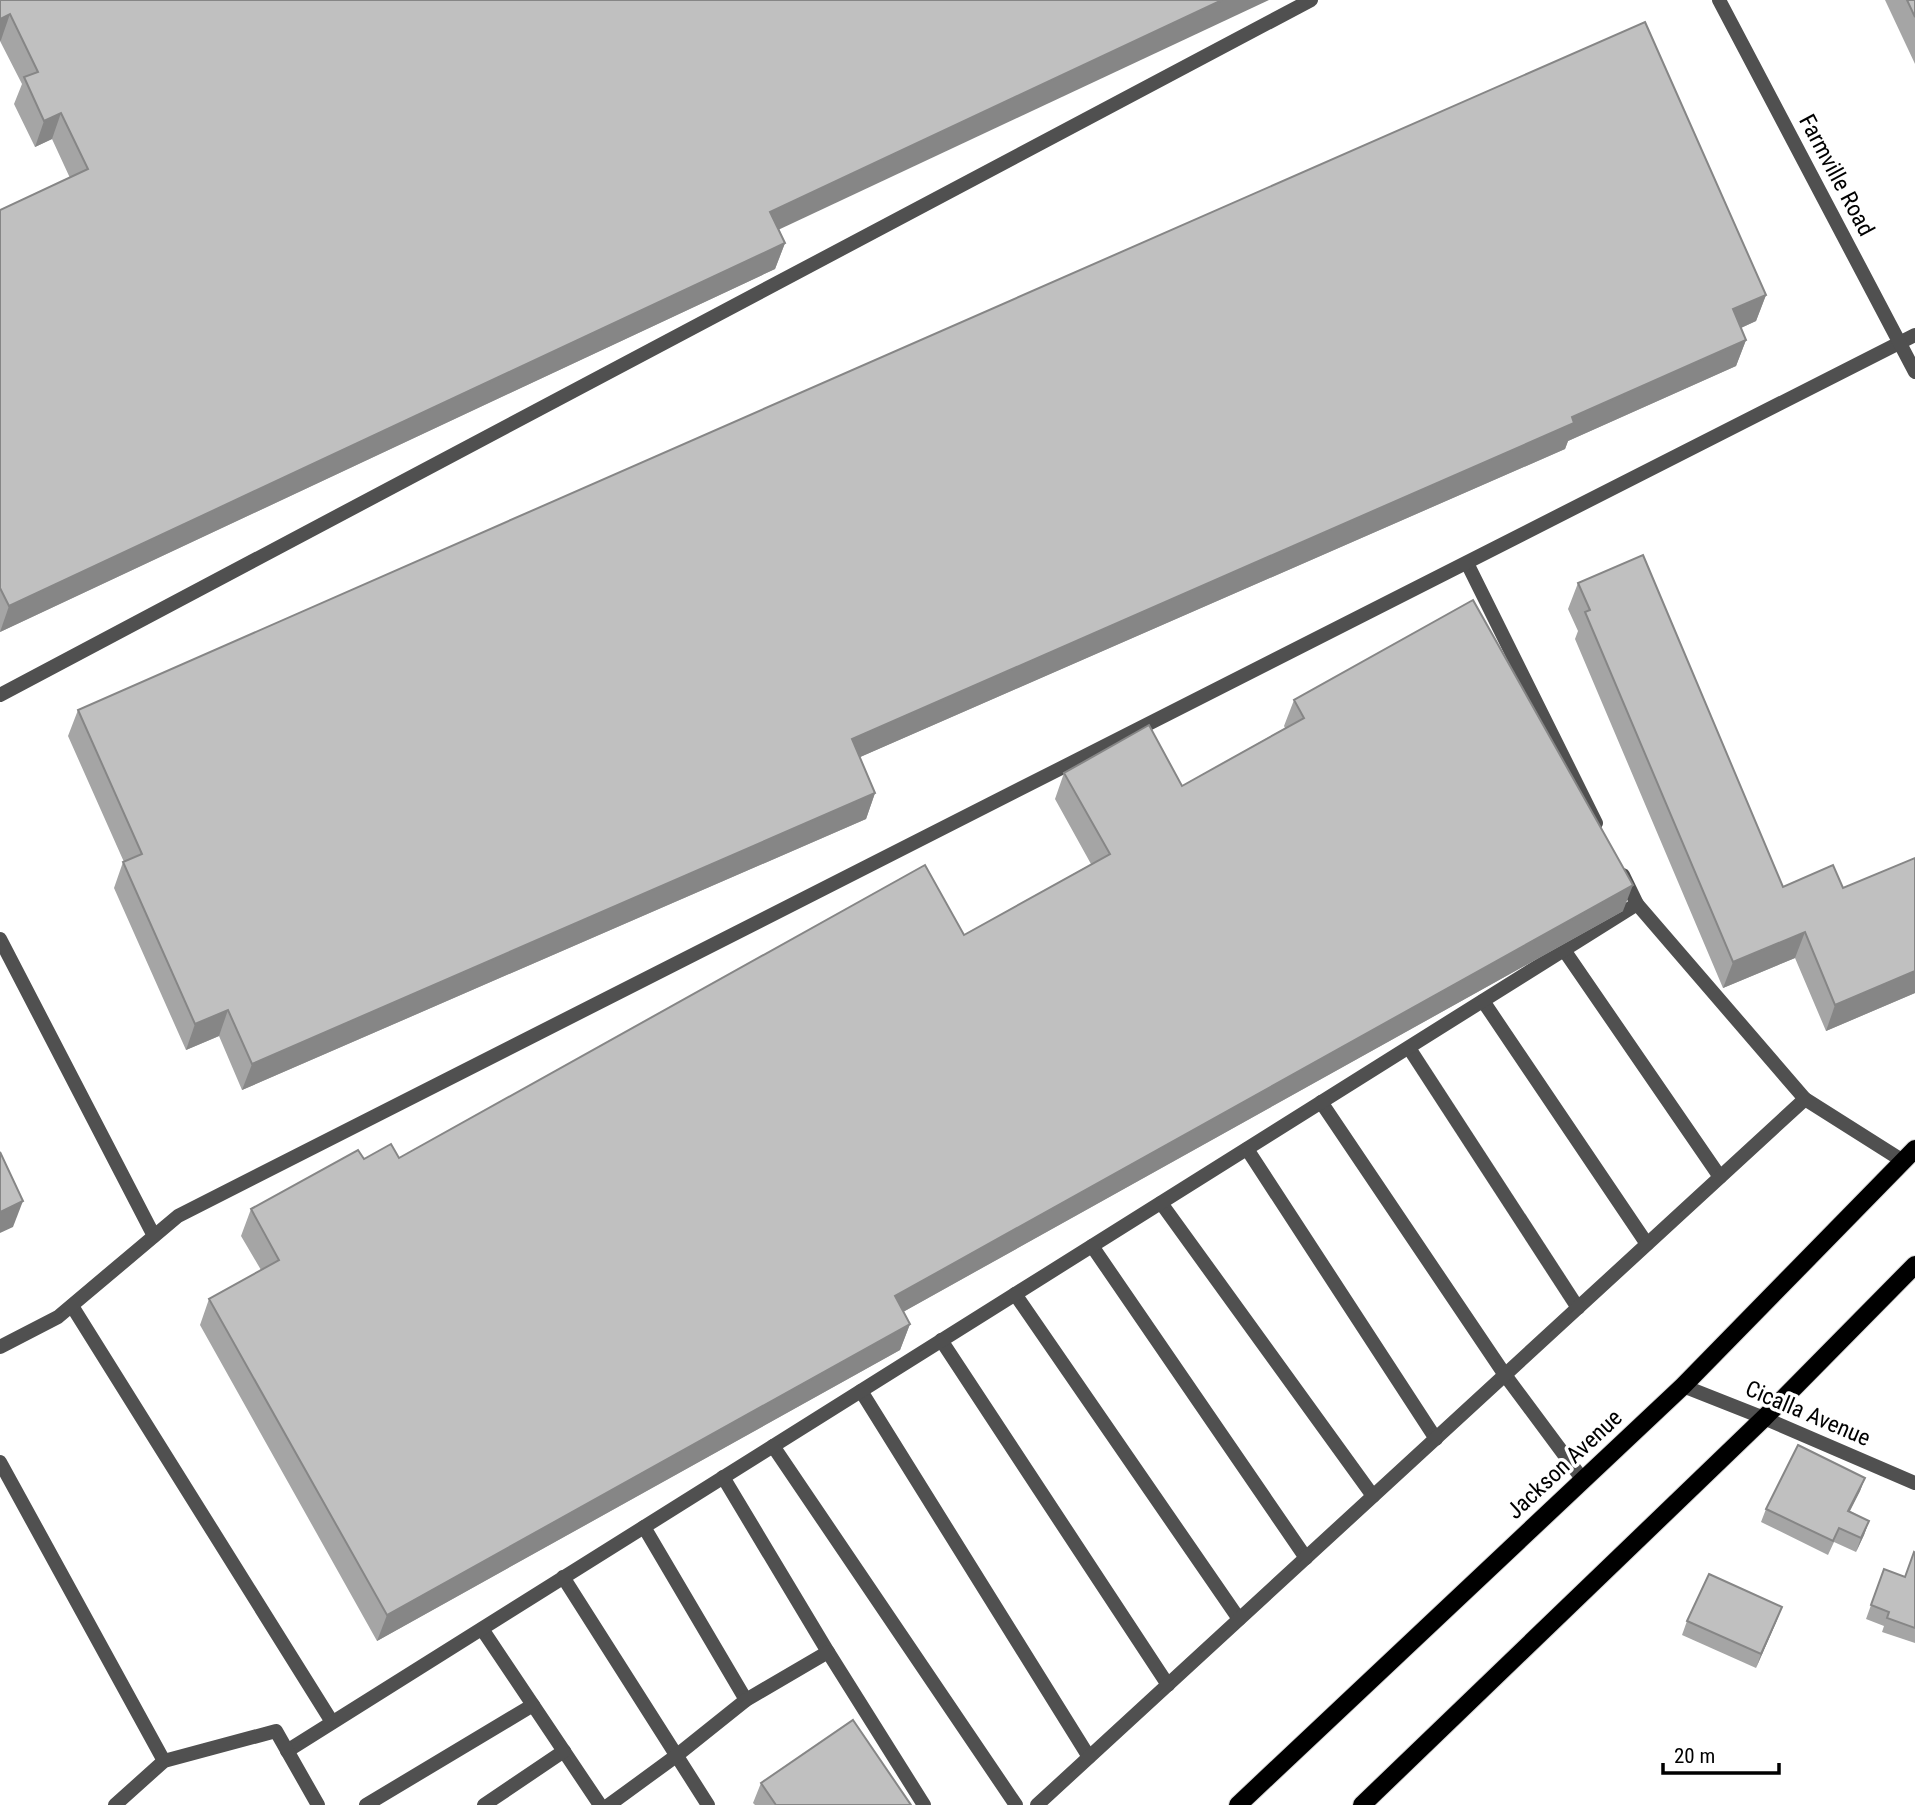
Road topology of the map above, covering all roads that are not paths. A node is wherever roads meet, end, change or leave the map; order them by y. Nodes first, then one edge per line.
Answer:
1 (1311, 0) edge
2 (1719, 0) edge
3 (1915, 335) edge
4 (1900, 343) junction
5 (1915, 372) edge
6 (1467, 563) junction
7 (0, 695) edge
8 (1601, 831) edge
9 (1619, 868) edge
10 (1637, 904) junction
11 (0, 939) edge
12 (1564, 950) junction
13 (1483, 1001) junction
14 (1409, 1048) junction
15 (1805, 1099) junction
16 (1321, 1102) junction
17 (1247, 1149) junction
18 (1909, 1155) edge
19 (1720, 1177) junction
20 (1161, 1203) junction
21 (154, 1236) junction
22 (1647, 1244) junction
23 (1092, 1246) junction
24 (1915, 1265) edge
25 (1015, 1294) junction
26 (72, 1306) junction
27 (1578, 1308) junction
28 (941, 1340) junction
29 (0, 1347) edge
30 (1505, 1375) junction
31 (1683, 1386) junction
32 (861, 1391) junction
33 (1764, 1418) junction
34 (1436, 1439) junction
35 (773, 1446) junction
36 (0, 1462) edge
37 (723, 1477) junction
38 (1583, 1480) junction
39 (1915, 1483) edge
40 (1373, 1496) junction
41 (644, 1527) junction
42 (1306, 1558) junction
43 (563, 1577) junction
44 (1239, 1619) junction
45 (482, 1629) junction
46 (828, 1652) junction
47 (1168, 1685) junction
48 (746, 1700) junction
49 (533, 1705) junction
50 (332, 1722) junction
51 (287, 1751) junction
52 (564, 1751) junction
53 (676, 1756) junction
54 (1089, 1757) junction
55 (164, 1761) junction
56 (115, 1805) edge
57 (318, 1805) edge
58 (366, 1805) edge
59 (484, 1805) edge
60 (600, 1805) edge
61 (609, 1805) edge
62 (708, 1805) edge
63 (924, 1805) edge
64 (1016, 1805) edge
65 (1037, 1805) edge
66 (1237, 1805) edge
67 (1362, 1805) edge

1 - 7 street
2 - 4 street, Farmville Road
3 - 4 street
4 - 5 street, Farmville Road
4 - 6 street
6 - 8 street
6 - 21 street
9 - 10 street
10 - 12 street
10 - 15 street
11 - 21 street
12 - 13 street
12 - 19 street
13 - 14 street
13 - 22 street
14 - 16 street
14 - 27 street
15 - 18 street
15 - 19 street
16 - 17 street
16 - 30 street
17 - 20 street
17 - 34 street
18 - 31 main road, Jackson Avenue
19 - 22 street
20 - 23 street
20 - 40 street
21 - 26 street
22 - 27 street
23 - 25 street
23 - 42 street
24 - 33 main road
25 - 28 street
25 - 44 street
26 - 29 street
26 - 50 street
27 - 30 street
28 - 32 street
28 - 47 street
30 - 34 street
30 - 38 street
31 - 33 street, Cicalla Avenue
31 - 38 main road, Jackson Avenue
32 - 35 street
32 - 54 street
33 - 39 street, Cicalla Avenue
33 - 67 main road
34 - 40 street
35 - 37 street
35 - 64 street
36 - 55 street
37 - 41 street
37 - 46 street
38 - 66 main road, Jackson Avenue
40 - 42 street
41 - 43 street
41 - 48 street
42 - 44 street
43 - 45 street
43 - 53 street
44 - 47 street
45 - 49 street
45 - 50 street
46 - 48 street
46 - 63 street
47 - 54 street
48 - 53 street
49 - 52 street
49 - 58 street
50 - 51 street
51 - 55 street
51 - 57 street
52 - 59 street
52 - 60 street
53 - 61 street
53 - 62 street
54 - 65 street
55 - 56 street

